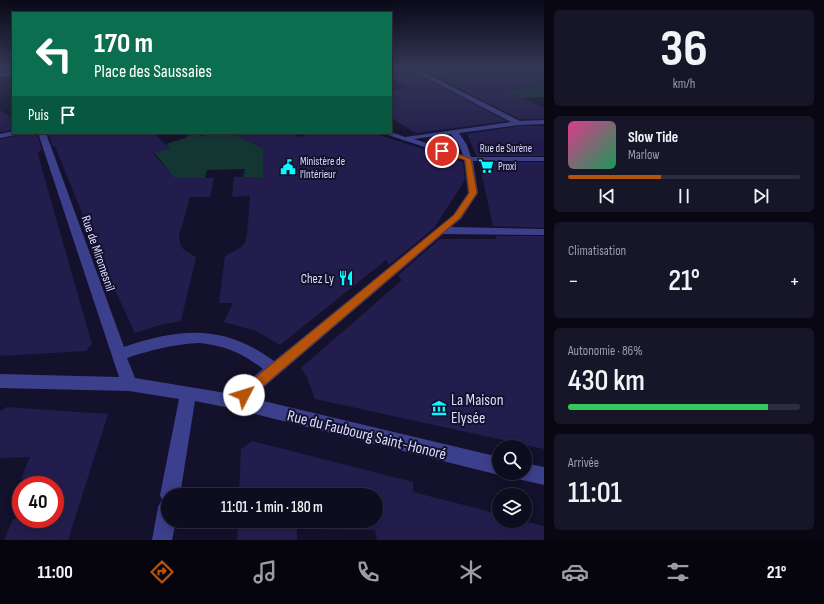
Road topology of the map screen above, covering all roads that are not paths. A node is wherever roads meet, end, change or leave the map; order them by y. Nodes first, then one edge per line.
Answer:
1 (458, 92) edge
2 (544, 122) edge
3 (519, 123) junction
4 (12, 133) edge
5 (454, 133) junction
6 (42, 134) edge
7 (389, 134) edge
8 (0, 136) edge
9 (404, 139) junction
10 (468, 159) junction
11 (544, 159) edge
12 (440, 231) junction
13 (544, 232) edge
14 (120, 355) junction
15 (274, 370) junction
16 (0, 381) edge
17 (129, 384) junction
18 (188, 394) junction
19 (235, 402) junction
20 (492, 464) edge
21 (532, 473) edge
22 (544, 476) edge
23 (171, 488) edge
24 (164, 528) edge
25 (162, 540) edge

1 - 3 street
2 - 3 street
3 - 5 street
4 - 8 street
5 - 9 street
5 - 10 street
6 - 14 street, Rue de Miromesnil
7 - 9 street, Rue de Surène
9 - 10 street, Rue de Surène
10 - 11 street, Rue de Surène
10 - 12 street
12 - 13 street
12 - 15 street
14 - 15 street
14 - 17 street, Rue de Miromesnil
15 - 19 street
16 - 17 street
17 - 18 street, Rue du Faubourg Saint-Honoré
18 - 19 street, Rue du Faubourg Saint-Honoré
18 - 23 street
19 - 20 street, Rue du Faubourg Saint-Honoré
21 - 22 street
24 - 25 street

